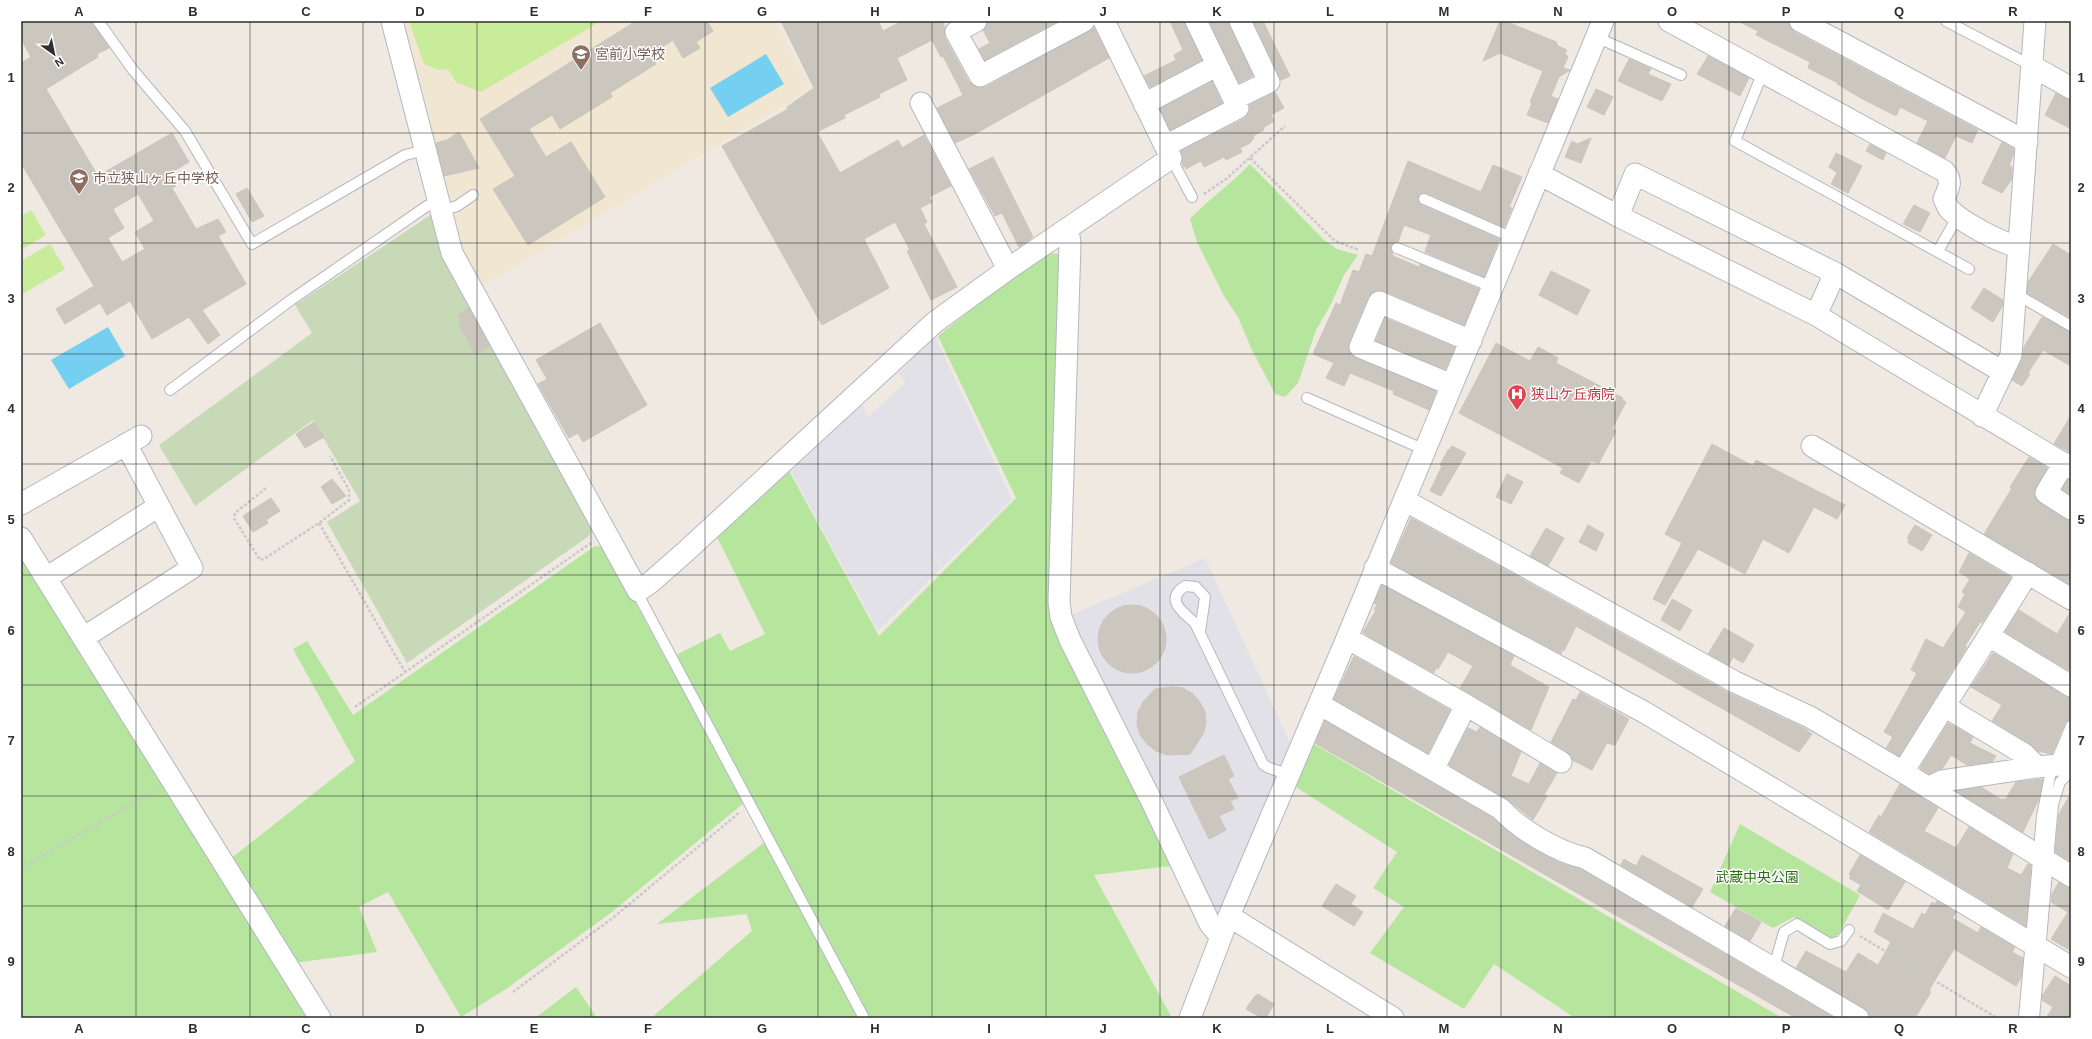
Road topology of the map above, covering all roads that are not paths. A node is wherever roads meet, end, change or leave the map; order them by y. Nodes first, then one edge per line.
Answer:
1 (98, 21) edge
2 (392, 21) edge
3 (976, 21) edge
4 (1084, 21) edge
5 (1104, 21) edge
6 (1196, 21) edge
7 (1240, 21) edge
8 (1669, 21) edge
9 (1800, 21) edge
10 (1946, 21) edge
11 (2035, 21) edge
12 (1600, 29) edge
13 (1216, 66) junction
14 (2032, 66) junction
15 (1763, 72) junction
16 (1681, 76) dead end
17 (2071, 88) edge
18 (1234, 99) junction
19 (921, 102) dead end
20 (1144, 104) junction
21 (2027, 142) junction
22 (426, 150) junction
23 (1168, 152) junction
24 (1540, 174) junction
25 (472, 195) dead end
26 (1192, 197) road end
27 (1424, 199) dead end
28 (439, 206) junction
29 (1618, 216) junction
30 (1958, 216) junction
31 (1068, 228) junction
32 (1513, 238) junction
33 (2019, 247) junction
34 (1397, 248) dead end
35 (1938, 251) junction
36 (1008, 269) junction
37 (1969, 269) dead end
38 (1835, 273) junction
39 (1492, 287) junction
40 (2016, 294) junction
41 (1816, 315) junction
42 (2071, 326) edge
43 (1471, 341) junction
44 (2003, 372) junction
45 (1452, 386) junction
46 (170, 390) dead end
47 (1307, 398) dead end
48 (1982, 416) junction
49 (1812, 446) dead end
50 (1425, 450) junction
51 (2067, 465) edge
52 (1404, 500) junction
53 (21, 504) edge
54 (159, 506) junction
55 (2071, 509) edge
56 (21, 538) edge
57 (1375, 568) junction
58 (2028, 573) junction
59 (46, 578) junction
60 (638, 591) junction
61 (2071, 600) edge
62 (1200, 632) dead end
63 (1989, 636) junction
64 (84, 638) junction
65 (1347, 638) junction
66 (2071, 686) edge
67 (1319, 704) junction
68 (1466, 705) junction
69 (1944, 706) junction
70 (2071, 726) edge
71 (1561, 762) dead end
72 (2063, 766) edge
73 (1433, 770) junction
74 (1903, 772) junction
75 (1289, 775) junction
76 (1928, 788) junction
77 (2042, 859) junction
78 (2071, 876) edge
79 (1229, 916) junction
80 (1849, 930) road end
81 (1221, 937) junction
82 (2036, 946) junction
83 (1774, 967) junction
84 (2071, 967) edge
85 (320, 1018) edge
86 (864, 1018) edge
87 (1190, 1018) edge
88 (1393, 1018) edge
89 (1858, 1018) edge
90 (2024, 1018) edge
91 (2034, 1018) edge

1 - 22 lane
2 - 22 street
3 - 4 street
5 - 20 street
6 - 13 street
7 - 18 street
8 - 15 street
9 - 21 street
10 - 14 lane
11 - 14 street
12 - 16 lane
12 - 24 street
13 - 18 street
13 - 20 street
14 - 17 street
14 - 21 street
15 - 30 street
15 - 35 lane
18 - 23 street
19 - 36 street
20 - 23 street
21 - 33 street
22 - 28 street
23 - 26 lane
23 - 31 street
24 - 29 street
24 - 32 street
25 - 28 lane
27 - 32 lane
28 - 46 lane
28 - 60 street
29 - 38 street
29 - 41 street
30 - 33 street
30 - 35 lane
31 - 36 street
31 - 81 street
32 - 39 street
33 - 40 street
34 - 39 lane
35 - 37 lane
36 - 60 street
38 - 41 street
38 - 44 street
39 - 43 street
40 - 42 lane
40 - 44 street
41 - 48 street
43 - 45 street
43 - 45 street
44 - 48 street
45 - 50 street
47 - 50 lane
48 - 51 street
49 - 58 street
50 - 52 street
51 - 55 street
52 - 57 street
52 - 74 street
53 - 54 street
54 - 59 street
54 - 64 street
56 - 59 street
57 - 65 street
57 - 82 street
58 - 61 street
58 - 63 street
59 - 64 street
60 - 86 lane
62 - 75 lane
63 - 66 street
63 - 69 street
64 - 85 street
65 - 67 street
65 - 68 street
67 - 73 street
67 - 75 street
68 - 71 street
68 - 73 street
69 - 72 street
69 - 74 street
70 - 72 lane
72 - 76 street
72 - 77 lane
72 - 77 lane
73 - 83 street
74 - 76 street
75 - 79 street
76 - 77 street
77 - 78 street
77 - 82 lane
79 - 81 street
79 - 88 street
80 - 83 lane
81 - 87 street
82 - 84 street
82 - 90 lane
82 - 91 lane
83 - 89 street

